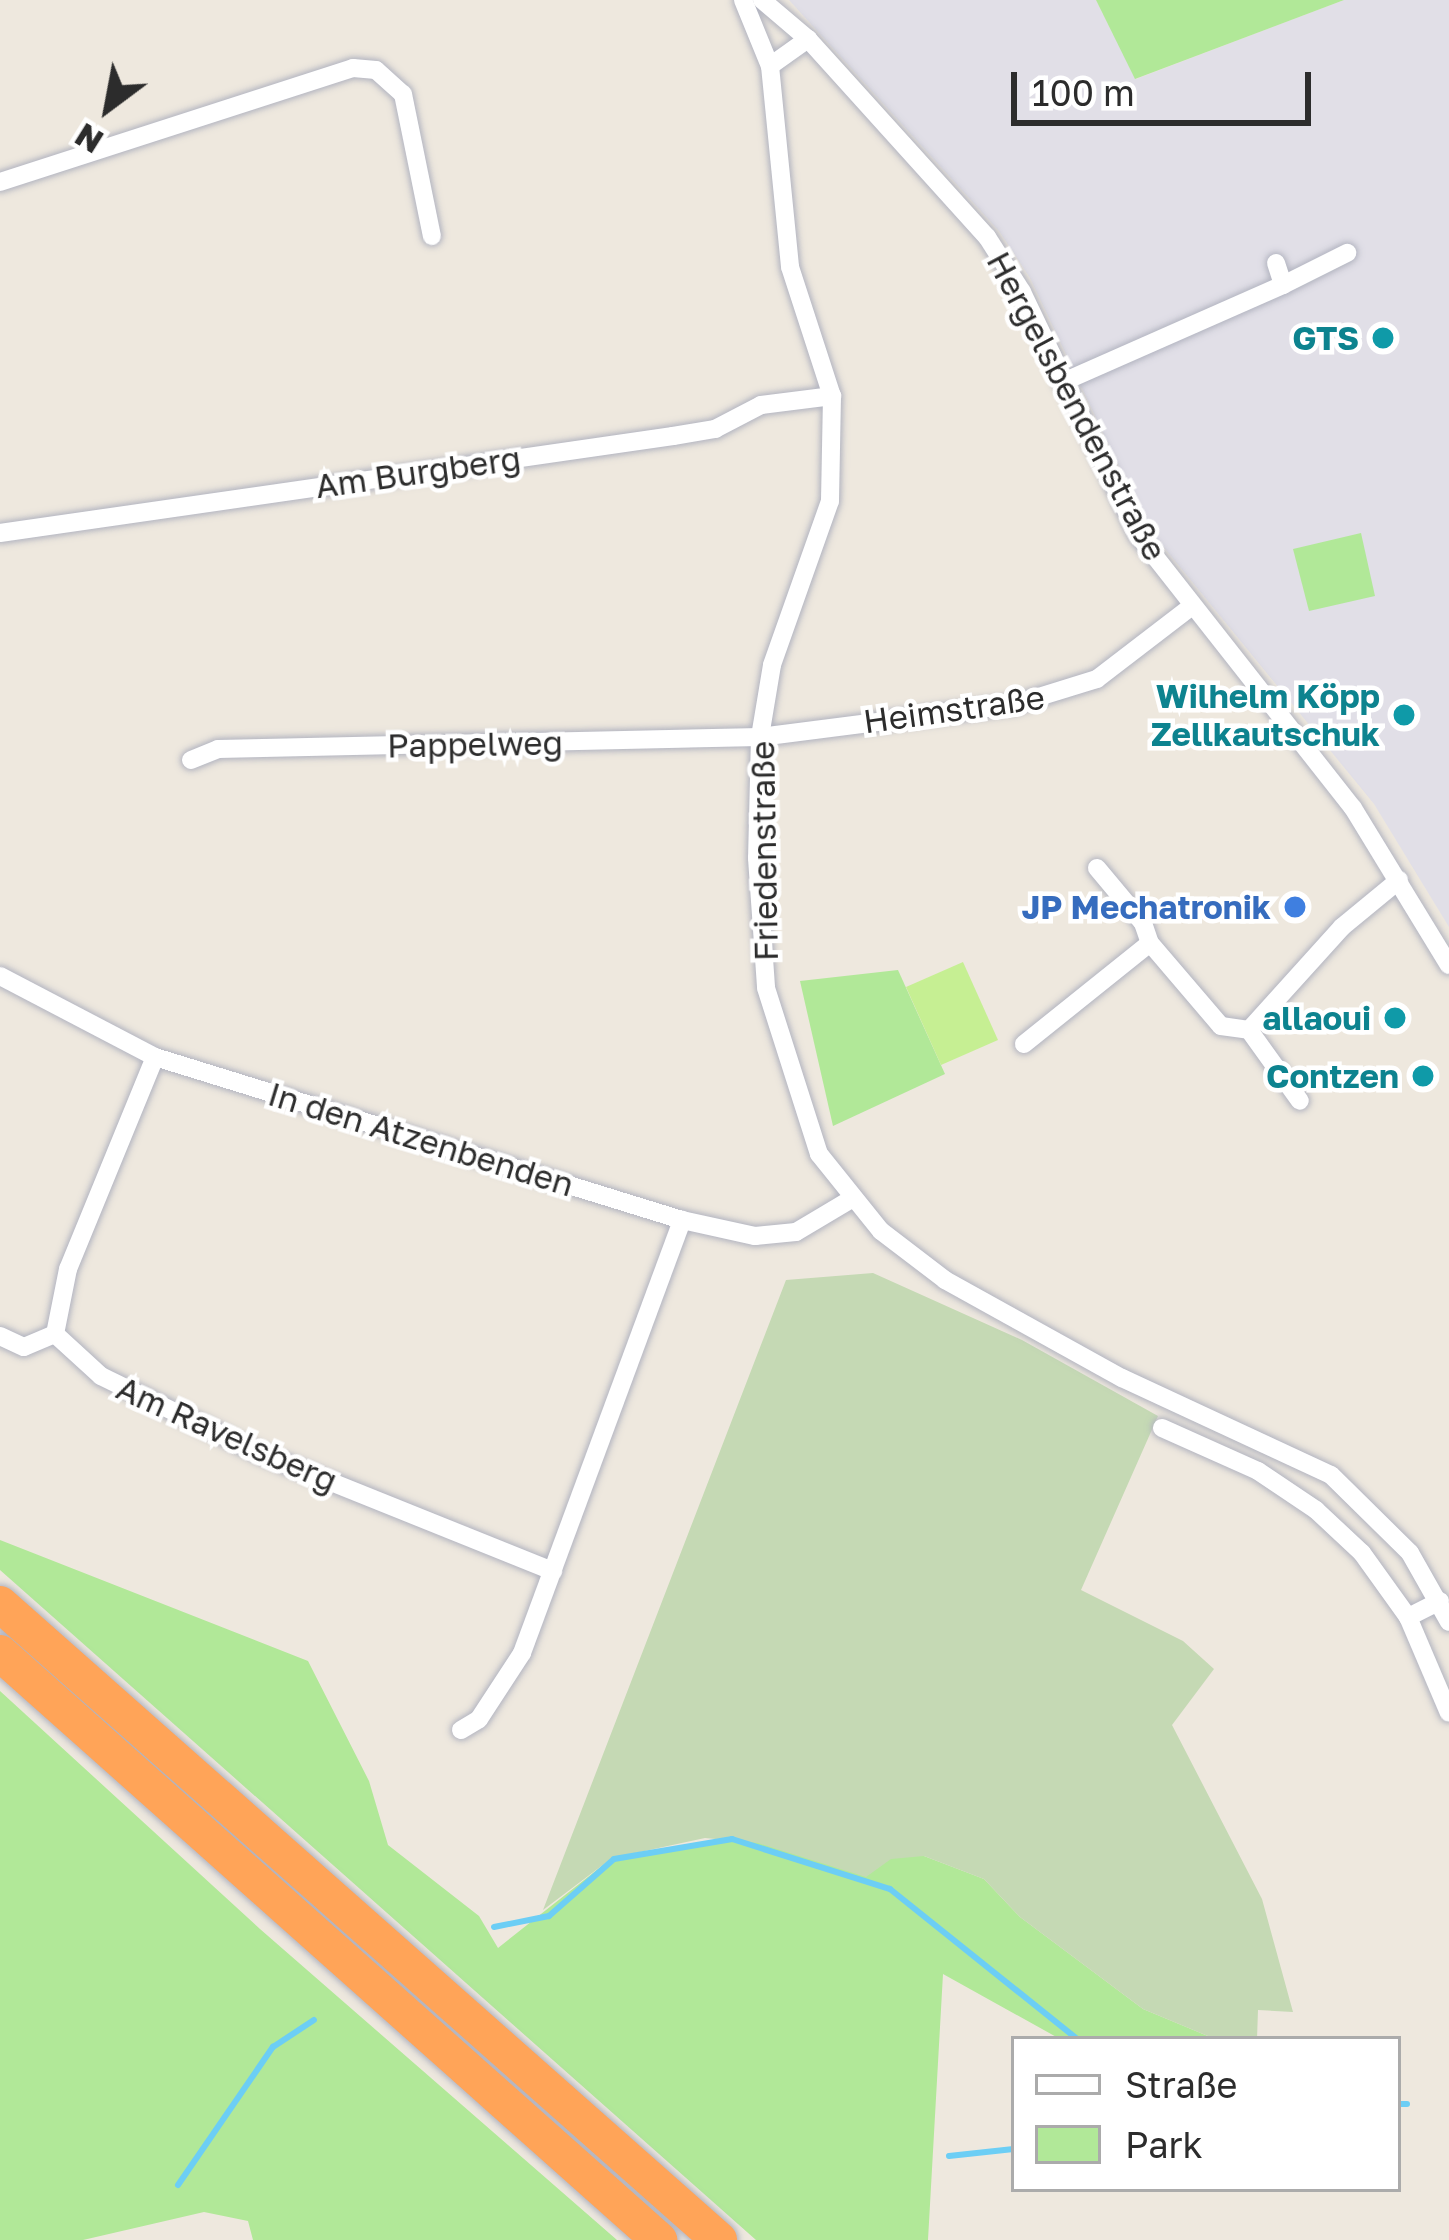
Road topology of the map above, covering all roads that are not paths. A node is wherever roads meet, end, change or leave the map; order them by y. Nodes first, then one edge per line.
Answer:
1 (743, 0) edge
2 (762, 0) edge
3 (808, 39) junction
4 (770, 66) junction
5 (0, 182) edge
6 (433, 236) dead end
7 (1347, 253) dead end
8 (1276, 263) dead end
9 (1282, 285) junction
10 (1063, 382) junction
11 (832, 396) junction
12 (0, 533) edge
13 (1192, 607) junction
14 (760, 736) junction
15 (191, 760) dead end
16 (1096, 868) dead end
17 (1399, 880) junction
18 (1150, 944) junction
19 (1449, 965) edge
20 (0, 976) edge
21 (1249, 1030) junction
22 (1024, 1045) dead end
23 (155, 1057) junction
24 (1300, 1101) dead end
25 (850, 1201) junction
26 (682, 1220) junction
27 (55, 1334) junction
28 (0, 1336) edge
29 (1162, 1428) dead end
30 (553, 1571) junction
31 (1440, 1601) junction
32 (0, 1604) edge
33 (1408, 1617) junction
34 (1449, 1622) edge
35 (0, 1653) edge
36 (1449, 1713) edge
37 (460, 1730) dead end
38 (659, 2240) edge
39 (719, 2240) edge

1 - 4 street, Friedenstraße
2 - 3 street
3 - 4 street
3 - 10 street, Hergelsbendenstraße
4 - 11 street, Friedenstraße
5 - 6 street
7 - 9 street
8 - 9 street
9 - 10 street
10 - 13 street, Hergelsbendenstraße
11 - 12 street, Am Burgberg
11 - 14 street, Friedenstraße
13 - 14 street, Heimstraße
13 - 17 street, Hergelsbendenstraße
14 - 15 street, Pappelweg
14 - 25 street, Friedenstraße
16 - 18 street
17 - 19 street, Hergelsbendenstraße
17 - 21 street
18 - 21 street
18 - 22 street
20 - 23 street, In den Atzenbenden
21 - 24 street
23 - 26 street, In den Atzenbenden
23 - 27 street
25 - 26 street, In den Atzenbenden
25 - 31 street, Friedenstraße
26 - 30 street
27 - 28 street
27 - 30 street, Am Ravelsberg
29 - 33 street
30 - 37 street
31 - 33 street
31 - 34 street, Friedenstraße
32 - 39 highway
33 - 36 street
35 - 38 highway

